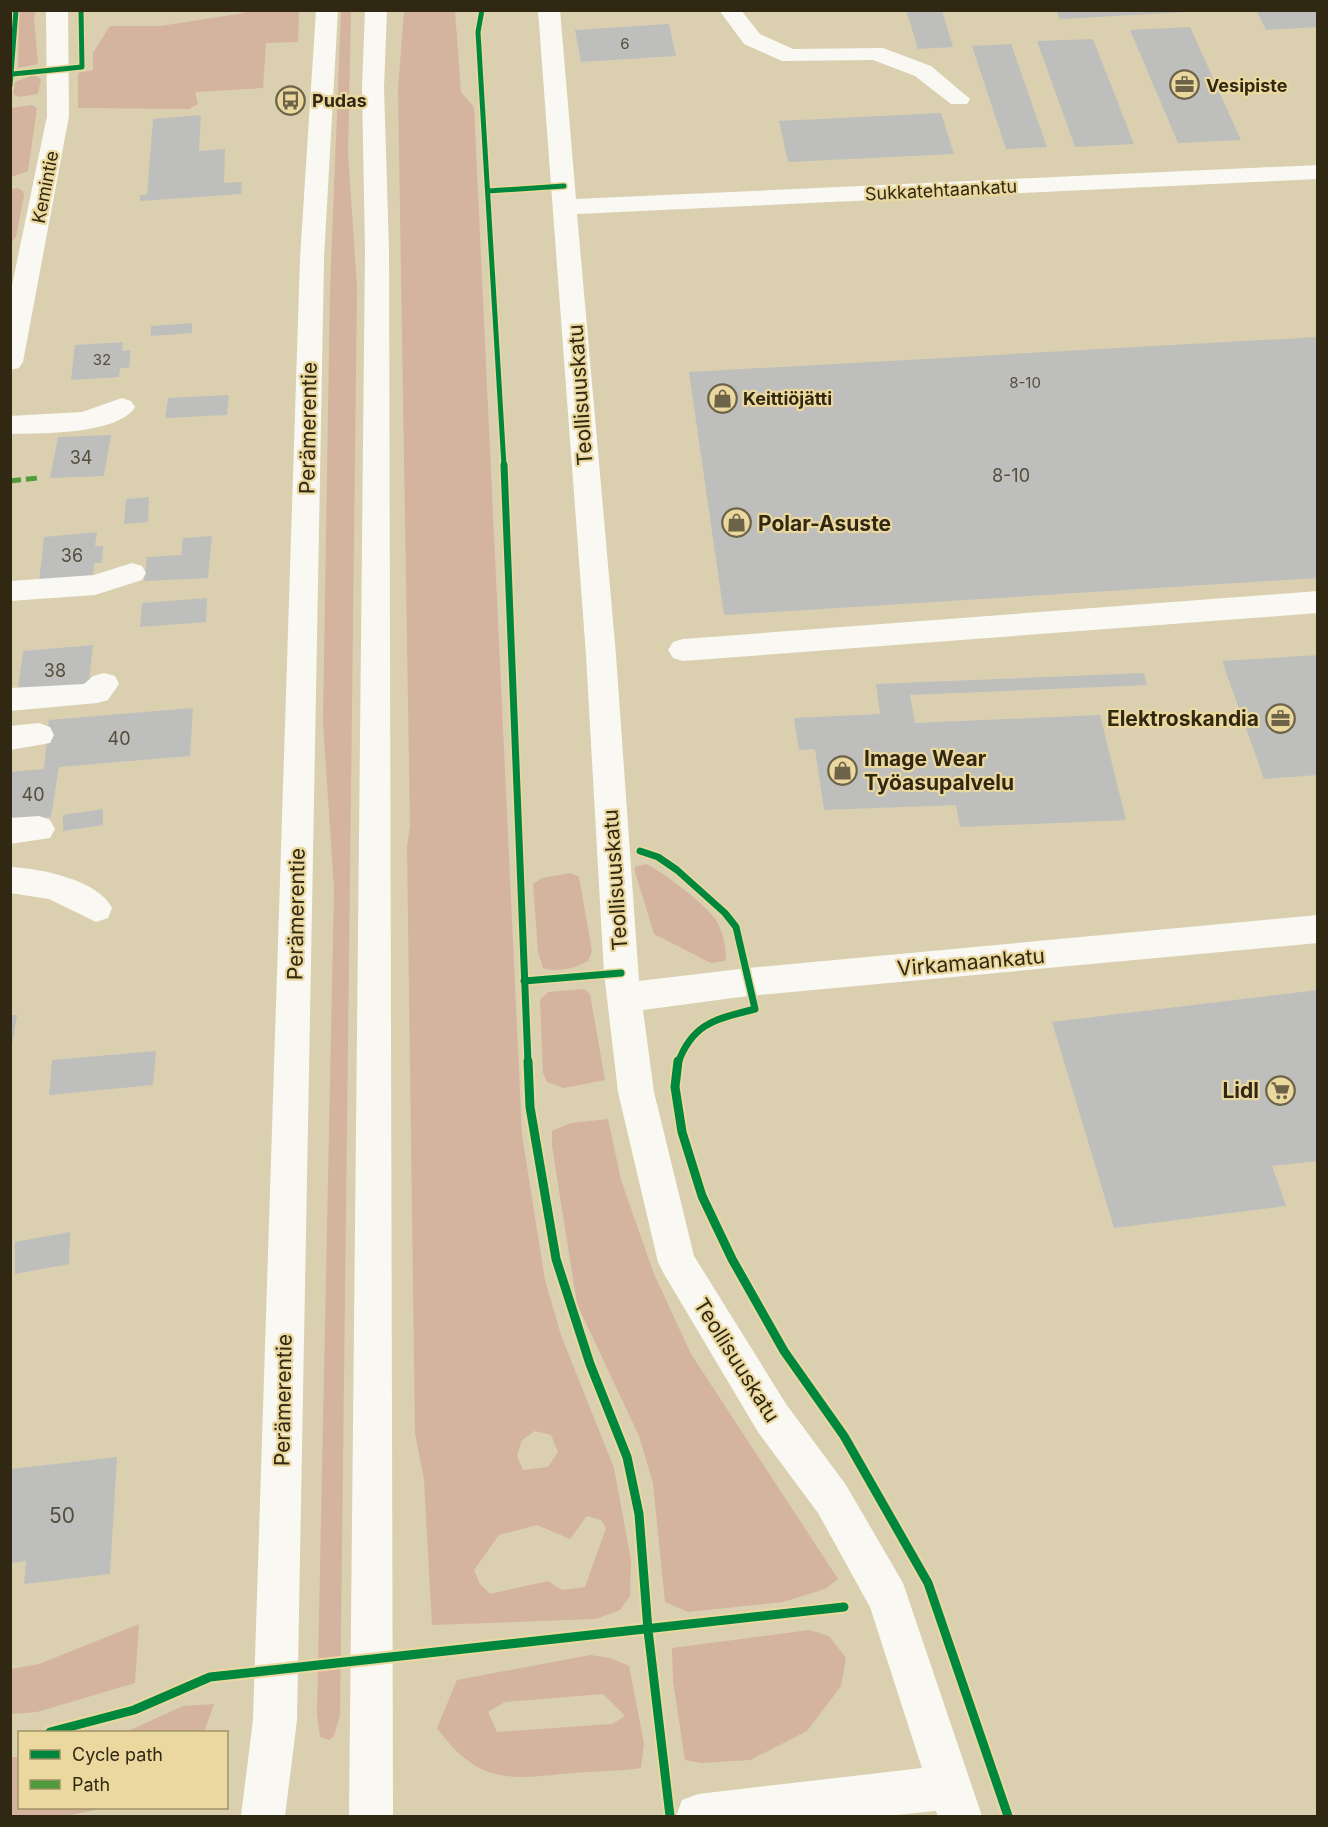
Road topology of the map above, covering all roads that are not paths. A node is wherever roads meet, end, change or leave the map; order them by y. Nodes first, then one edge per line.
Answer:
1 (57, 10) edge
2 (327, 10) edge
3 (376, 10) edge
4 (549, 10) edge
5 (729, 10) edge
6 (959, 99) dead end
7 (1317, 172) edge
8 (564, 207) junction
9 (10, 362) edge
10 (122, 407) dead end
11 (10, 425) edge
12 (132, 573) dead end
13 (10, 591) edge
14 (1317, 602) edge
15 (683, 650) dead end
16 (104, 684) dead end
17 (10, 700) edge
18 (10, 880) edge
19 (96, 908) dead end
20 (1317, 929) edge
21 (624, 998) junction
22 (955, 1802) edge
23 (263, 1816) edge
24 (371, 1816) edge
25 (698, 1816) edge

1 - 9 main road, Kemintie
2 - 23 main road, Perämerentie
3 - 24 main road
4 - 8 main road, Teollisuuskatu
5 - 6 main road
7 - 8 main road, Sukkatehtaankatu
8 - 21 main road, Teollisuuskatu
10 - 11 main road
12 - 13 main road
14 - 15 main road
16 - 17 main road
18 - 19 main road
20 - 21 main road, Virkamaankatu
21 - 22 main road, Teollisuuskatu
22 - 25 main road

